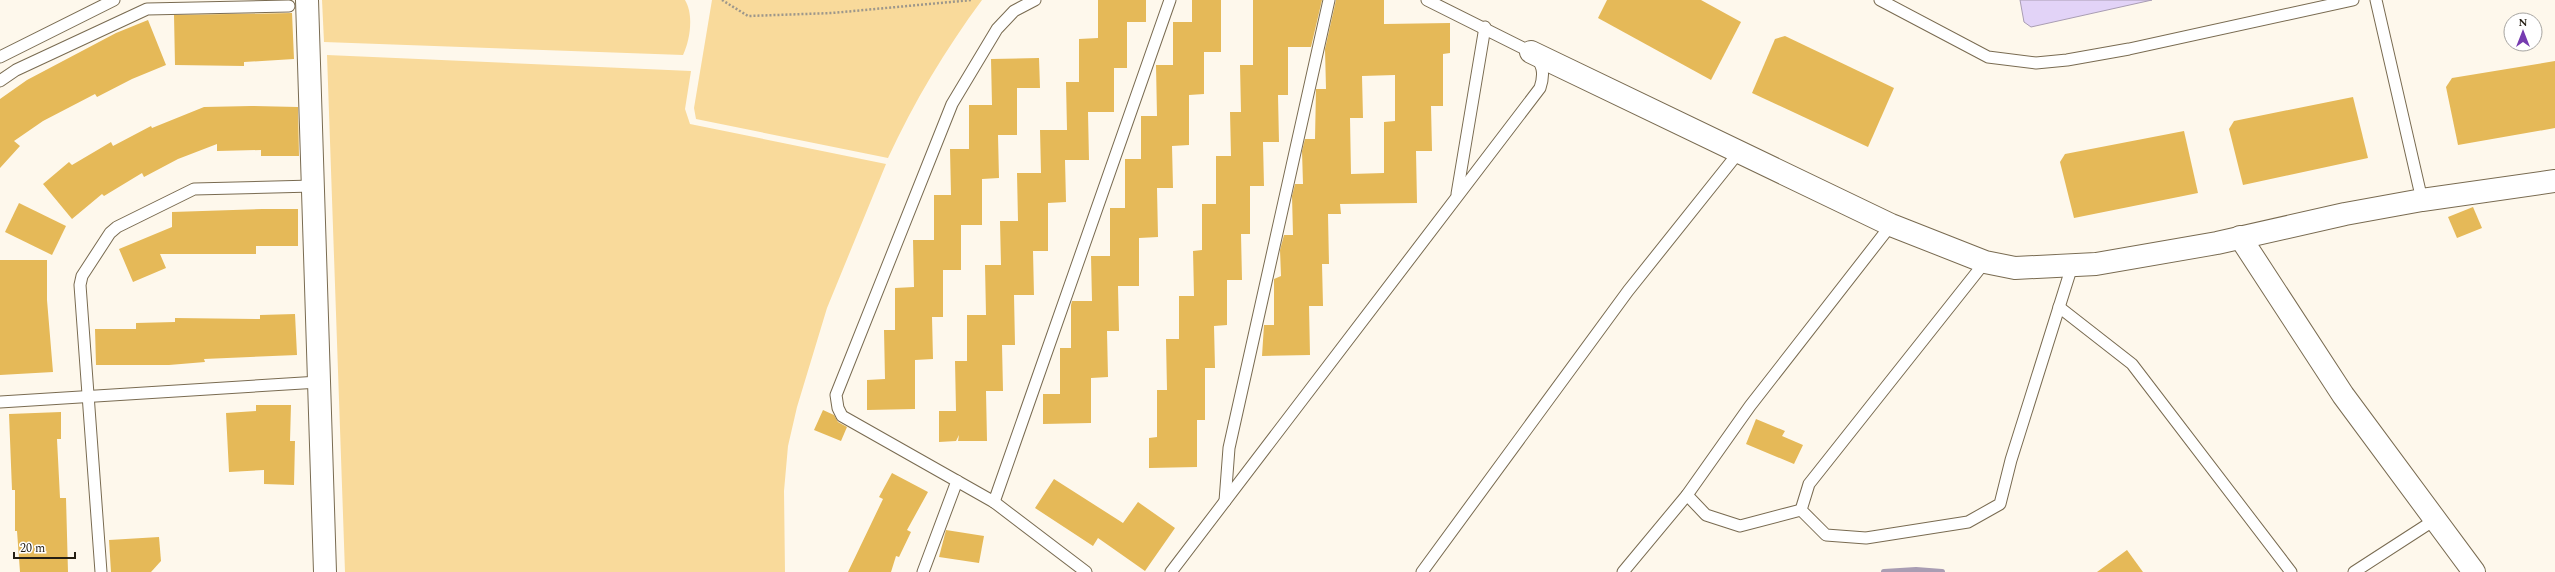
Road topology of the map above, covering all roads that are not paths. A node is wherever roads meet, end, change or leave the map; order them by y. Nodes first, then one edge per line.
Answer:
1 (114, 0) edge
2 (1035, 0) edge
3 (1170, 0) edge
4 (1330, 0) edge
5 (1428, 0) edge
6 (1880, 0) edge
7 (2352, 0) edge
8 (2376, 0) edge
9 (298, 3) edge
10 (1485, 28) junction
11 (1531, 52) junction
12 (0, 57) edge
13 (0, 81) edge
14 (1739, 152) junction
15 (2555, 181) edge
16 (313, 186) junction
17 (1456, 198) junction
18 (2422, 200) junction
19 (1891, 225) junction
20 (2240, 237) junction
21 (1985, 262) junction
22 (2072, 266) junction
23 (2059, 307) junction
24 (319, 382) junction
25 (87, 396) junction
26 (0, 402) edge
27 (957, 481) junction
28 (1687, 495) junction
29 (1225, 501) junction
30 (994, 502) junction
31 (1801, 510) junction
32 (2436, 519) junction
33 (101, 572) edge
34 (325, 572) edge
35 (923, 572) edge
36 (1086, 572) edge
37 (1171, 572) edge
38 (1422, 572) edge
39 (1623, 572) edge
40 (2291, 572) edge
41 (2354, 572) edge
42 (2474, 572) edge

1 - 12 lane
2 - 27 lane
3 - 30 lane
4 - 29 lane
5 - 10 lane
6 - 7 lane
8 - 18 lane
9 - 13 lane
9 - 16 street
10 - 11 lane
10 - 17 lane
11 - 14 street
11 - 17 lane
14 - 19 street
14 - 38 lane
15 - 18 street
16 - 24 street
16 - 25 lane
17 - 29 lane
18 - 20 street
19 - 21 street
19 - 28 lane
20 - 22 street
20 - 32 street
21 - 22 street
21 - 31 lane
22 - 23 lane
23 - 31 lane
23 - 40 lane
24 - 25 lane
24 - 34 street
25 - 26 lane
25 - 33 lane
27 - 30 lane
27 - 35 lane
28 - 31 lane
28 - 39 lane
29 - 37 lane
30 - 36 lane
32 - 41 lane
32 - 42 street

